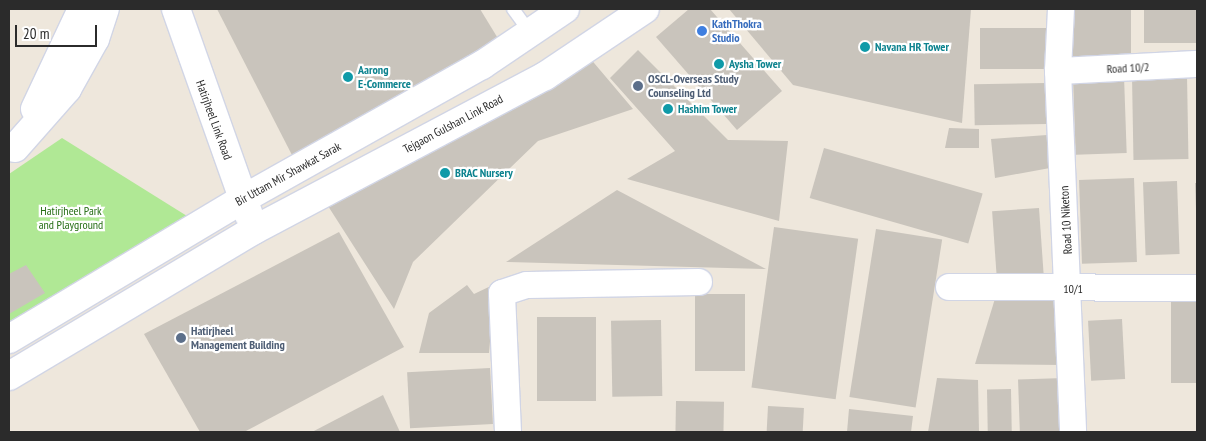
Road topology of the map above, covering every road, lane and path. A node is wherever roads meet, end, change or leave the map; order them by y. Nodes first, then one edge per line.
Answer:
1 (82, 9) edge
2 (105, 9) edge
3 (176, 9) edge
4 (513, 9) edge
5 (566, 9) edge
6 (645, 9) edge
7 (1061, 9) edge
8 (532, 35) junction
9 (1197, 64) edge
10 (1058, 71) junction
11 (12, 151) edge
12 (243, 199) junction
13 (254, 230) junction
14 (699, 282) dead end
15 (949, 287) dead end
16 (1197, 288) edge
17 (1069, 289) junction
18 (9, 339) edge
19 (9, 376) edge
20 (508, 432) edge
21 (1073, 432) edge

1 - 11 main road
2 - 11 main road
3 - 12 main road, Hatirjheel Link Road
4 - 8 lane
5 - 8 main road, Bir Uttam Mir Shawkat Sarak
6 - 13 main road, Tejgaon Gulshan Link Road
7 - 10 street, Road 10 Niketon
8 - 12 main road, Bir Uttam Mir Shawkat Sarak
9 - 10 street, Road 10/2
10 - 17 street, Road 10 Niketon
12 - 13 main road, Hatirjheel Link Road
12 - 18 main road, Bir Uttam Mir Shawkat Sarak
13 - 19 main road, Tejgaon Gulshan Link Road
14 - 20 street
15 - 17 street, 10/1
16 - 17 street, 10/1
17 - 21 street, Road 10 Niketon

